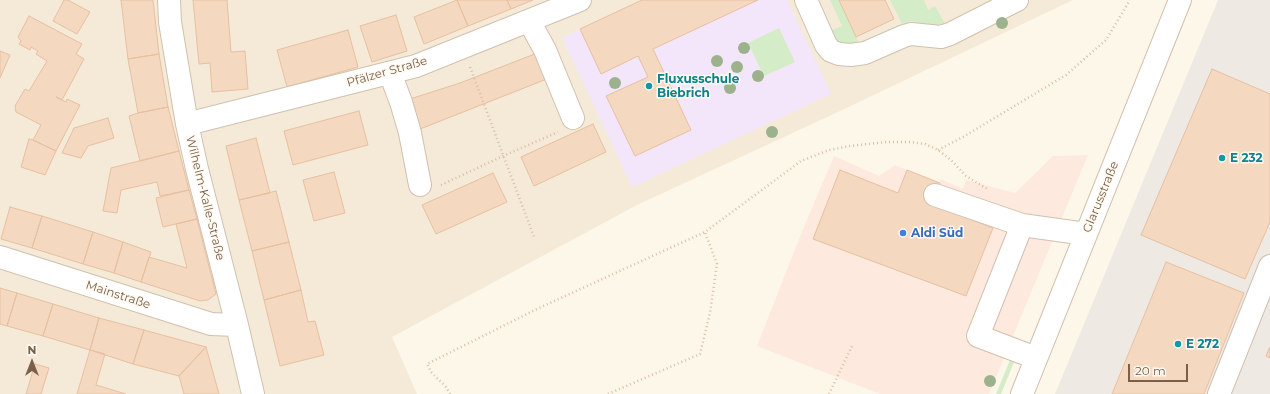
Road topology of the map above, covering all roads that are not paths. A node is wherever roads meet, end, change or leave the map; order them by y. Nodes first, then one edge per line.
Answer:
1 (169, 0) edge
2 (580, 0) edge
3 (806, 0) edge
4 (1017, 0) edge
5 (1180, 0) edge
6 (529, 21) junction
7 (390, 73) junction
8 (573, 118) road end
9 (187, 124) junction
10 (420, 185) road end
11 (935, 195) dead end
12 (1022, 225) junction
13 (1086, 234) junction
14 (0, 257) edge
15 (1270, 266) edge
16 (237, 325) junction
17 (1036, 358) junction
18 (254, 394) edge
19 (1022, 394) edge
20 (1219, 394) edge

1 - 9 street, Wilhelm-Kalle-Straße
2 - 6 street, Pfälzer Straße
3 - 4 street
5 - 13 street, Glarusstraße
6 - 7 street, Pfälzer Straße
6 - 8 street
7 - 9 street, Pfälzer Straße
7 - 10 street
9 - 16 street, Wilhelm-Kalle-Straße
11 - 12 street
12 - 13 street
12 - 17 street
13 - 17 street, Glarusstraße
14 - 16 street, Mainstraße
15 - 20 street
16 - 18 street, Wilhelm-Kalle-Straße
17 - 19 street, Glarusstraße

